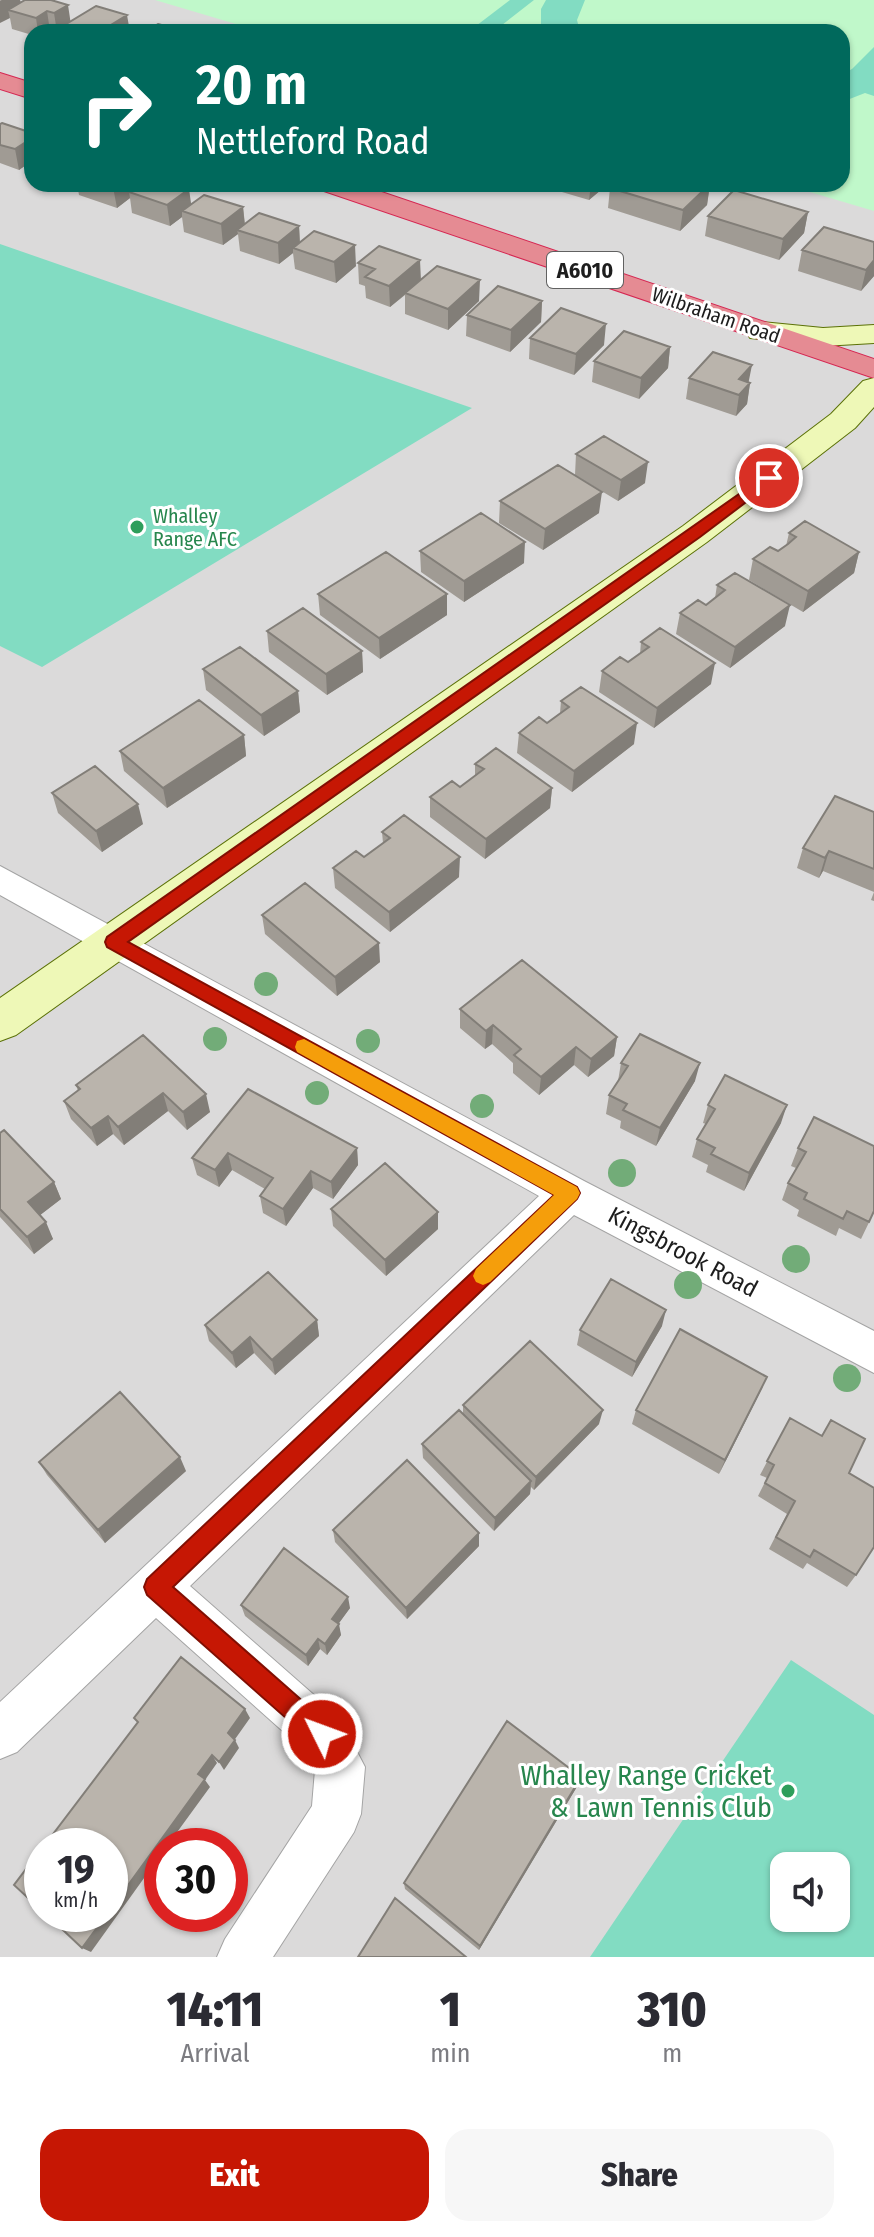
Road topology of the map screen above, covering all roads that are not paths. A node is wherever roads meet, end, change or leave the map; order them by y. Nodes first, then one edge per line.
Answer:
1 (0, 81) edge
2 (24, 88) edge
3 (354, 192) edge
4 (761, 331) junction
5 (874, 334) edge
6 (874, 369) edge
7 (874, 388) edge
8 (0, 879) edge
9 (114, 942) junction
10 (0, 1022) edge
11 (570, 1193) junction
12 (874, 1353) edge
13 (156, 1587) junction
14 (0, 1735) edge
15 (243, 1957) edge

1 - 2 highway
3 - 4 highway, Wilbraham Road / A6010
4 - 5 street
4 - 6 highway, Wilbraham Road / A6010
7 - 9 street
8 - 9 street, Kingsbrook Road
9 - 10 street
9 - 11 street, Kingsbrook Road
11 - 12 street, Kingsbrook Road
11 - 13 street
13 - 14 street
13 - 15 street

